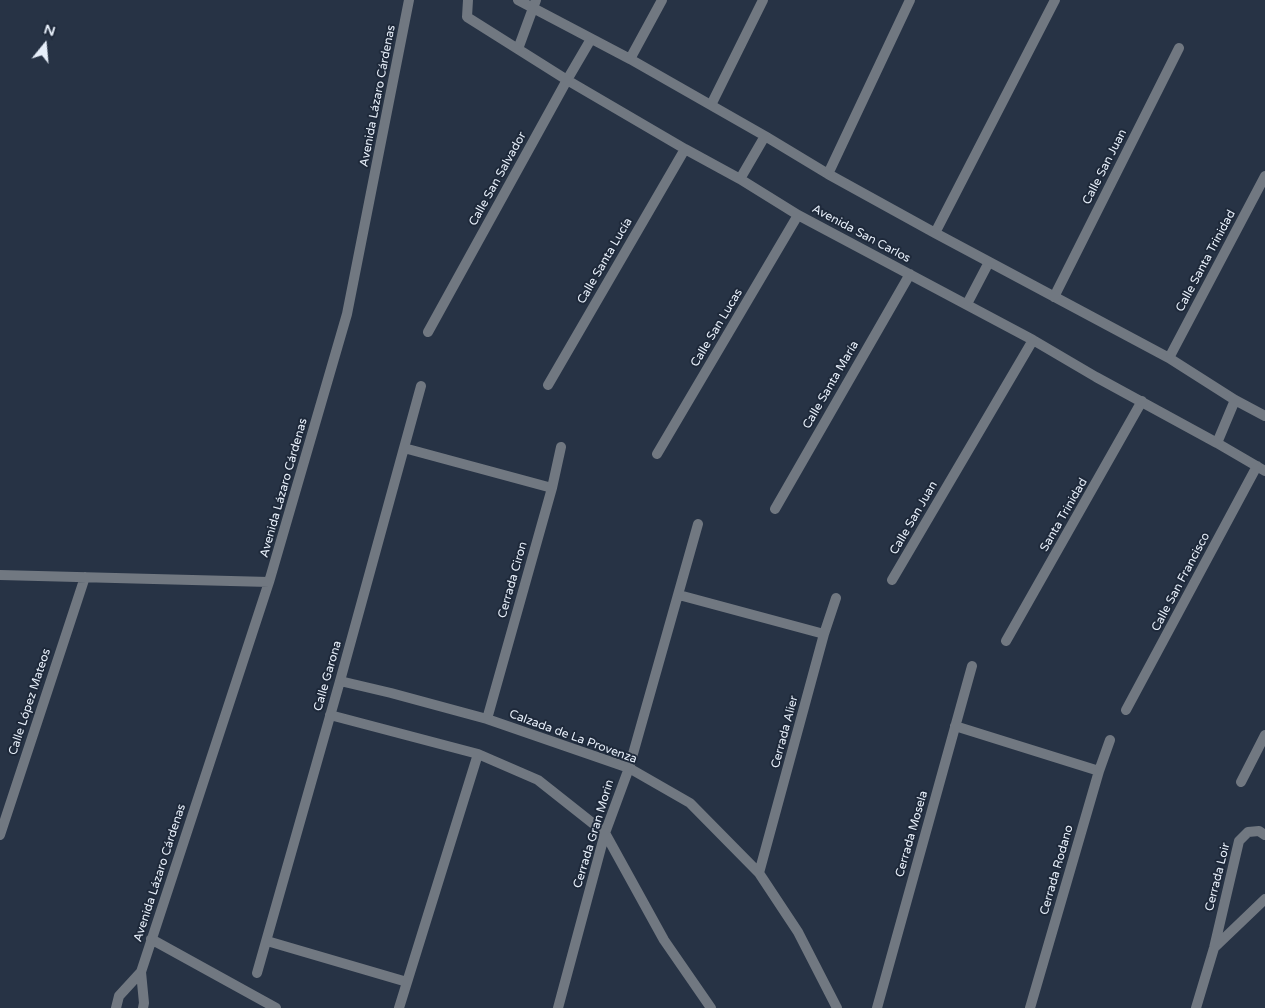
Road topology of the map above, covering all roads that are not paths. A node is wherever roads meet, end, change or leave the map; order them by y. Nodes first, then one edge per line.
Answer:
1 (409, 0) edge
2 (468, 0) edge
3 (518, 0) edge
4 (662, 0) edge
5 (763, 0) edge
6 (910, 0) edge
7 (1055, 0) edge
8 (535, 4) edge
9 (591, 39) junction
10 (518, 48) junction
11 (1179, 48) dead end
12 (630, 59) junction
13 (567, 80) junction
14 (711, 105) junction
15 (765, 136) junction
16 (684, 149) junction
17 (828, 174) junction
18 (1265, 176) edge
19 (740, 179) junction
20 (798, 215) junction
21 (934, 233) junction
22 (990, 262) junction
23 (910, 274) junction
24 (1054, 297) junction
25 (967, 304) junction
26 (428, 332) dead end
27 (1033, 340) junction
28 (1169, 358) junction
29 (548, 385) dead end
30 (421, 386) dead end
31 (1236, 400) junction
32 (1142, 401) junction
33 (1265, 416) edge
34 (1217, 442) junction
35 (561, 447) dead end
36 (404, 448) junction
37 (657, 454) dead end
38 (1261, 468) edge
39 (552, 488) junction
40 (775, 509) dead end
41 (698, 524) dead end
42 (0, 575) edge
43 (85, 576) junction
44 (892, 580) dead end
45 (269, 582) junction
46 (679, 595) junction
47 (836, 598) dead end
48 (824, 634) junction
49 (1006, 641) dead end
50 (972, 666) dead end
51 (340, 681) junction
52 (1126, 710) dead end
53 (330, 715) junction
54 (486, 719) junction
55 (955, 726) junction
56 (1265, 735) edge
57 (1110, 740) dead end
58 (478, 754) junction
59 (629, 768) junction
60 (1099, 771) junction
61 (1241, 782) dead end
62 (605, 833) junction
63 (0, 835) edge
64 (1265, 835) edge
65 (759, 872) junction
66 (1265, 899) edge
67 (152, 939) junction
68 (266, 941) junction
69 (1214, 948) junction
70 (141, 972) junction
71 (257, 974) dead end
72 (407, 982) junction
73 (116, 1008) edge
74 (143, 1008) edge
75 (276, 1008) edge
76 (399, 1008) edge
77 (558, 1008) edge
78 (711, 1008) edge
79 (837, 1008) edge
80 (876, 1008) edge
81 (1030, 1008) edge
82 (1196, 1008) edge

1 - 45 street, Avenida Lázaro Cárdenas
2 - 10 street, Avenida San Carlos
3 - 8 street
4 - 12 street
5 - 14 street
6 - 17 street
7 - 21 street
8 - 9 street
8 - 10 street
9 - 12 street
9 - 13 street, Calle San Salvador
10 - 13 street, Avenida San Carlos
11 - 24 street, Calle San Juan
12 - 14 street
13 - 16 street, Avenida San Carlos
13 - 26 street, Calle San Salvador
14 - 15 street
15 - 17 street
15 - 19 street
16 - 19 street, Avenida San Carlos
16 - 29 street, Calle Santa Lucía
17 - 21 street
18 - 28 street, Calle Santa Trinidad
19 - 20 street, Avenida San Carlos
20 - 23 street, Avenida San Carlos
20 - 37 street, Calle San Lucas
21 - 22 street
22 - 24 street
22 - 25 street
23 - 25 street, Avenida San Carlos
23 - 40 street, Calle Santa María
24 - 28 street
25 - 27 street, Avenida San Carlos
27 - 32 street, Avenida San Carlos
27 - 44 street, Calle San Juan
28 - 31 street
30 - 36 street, Calle Garona
31 - 33 street
31 - 34 street
32 - 34 street, Avenida San Carlos
32 - 49 street, Santa Trinidad
34 - 38 street, Avenida San Carlos
35 - 39 street, Cerrada Ciron
36 - 39 street
36 - 51 street, Calle Garona
38 - 52 street, Calle San Francisco
39 - 54 street, Cerrada Ciron
41 - 46 street, Cerrada Gran Morin
42 - 43 street
43 - 45 street
43 - 63 street, Calle López Mateos
45 - 67 street, Avenida Lázaro Cárdenas
46 - 48 street
46 - 59 street, Cerrada Gran Morin
47 - 48 street, Cerrada Alier
48 - 65 street, Cerrada Alier
50 - 55 street, Cerrada Mosela
51 - 53 street, Calle Garona
51 - 54 street, Calzada de La Provenza
53 - 58 street
53 - 68 street, Calle Garona
54 - 59 street, Calzada de La Provenza
55 - 60 street
55 - 80 street, Cerrada Mosela
56 - 61 street
57 - 60 street, Cerrada Rodano
58 - 62 street
58 - 72 street
59 - 62 street, Cerrada Gran Morin
59 - 65 street, Calzada de La Provenza
60 - 81 street, Cerrada Rodano
62 - 77 street, Cerrada Gran Morin
62 - 78 street
64 - 69 street, Cerrada Loir
65 - 79 street, Calzada de La Provenza
66 - 69 street, Cerrada Loir
67 - 70 street, Avenida Lázaro Cárdenas
67 - 75 street
68 - 71 street, Calle Garona
68 - 72 street
69 - 82 street, Cerrada Loir
70 - 73 street, Avenida Lázaro Cárdenas
70 - 74 street, Avenida Lázaro Cárdenas
72 - 76 street

